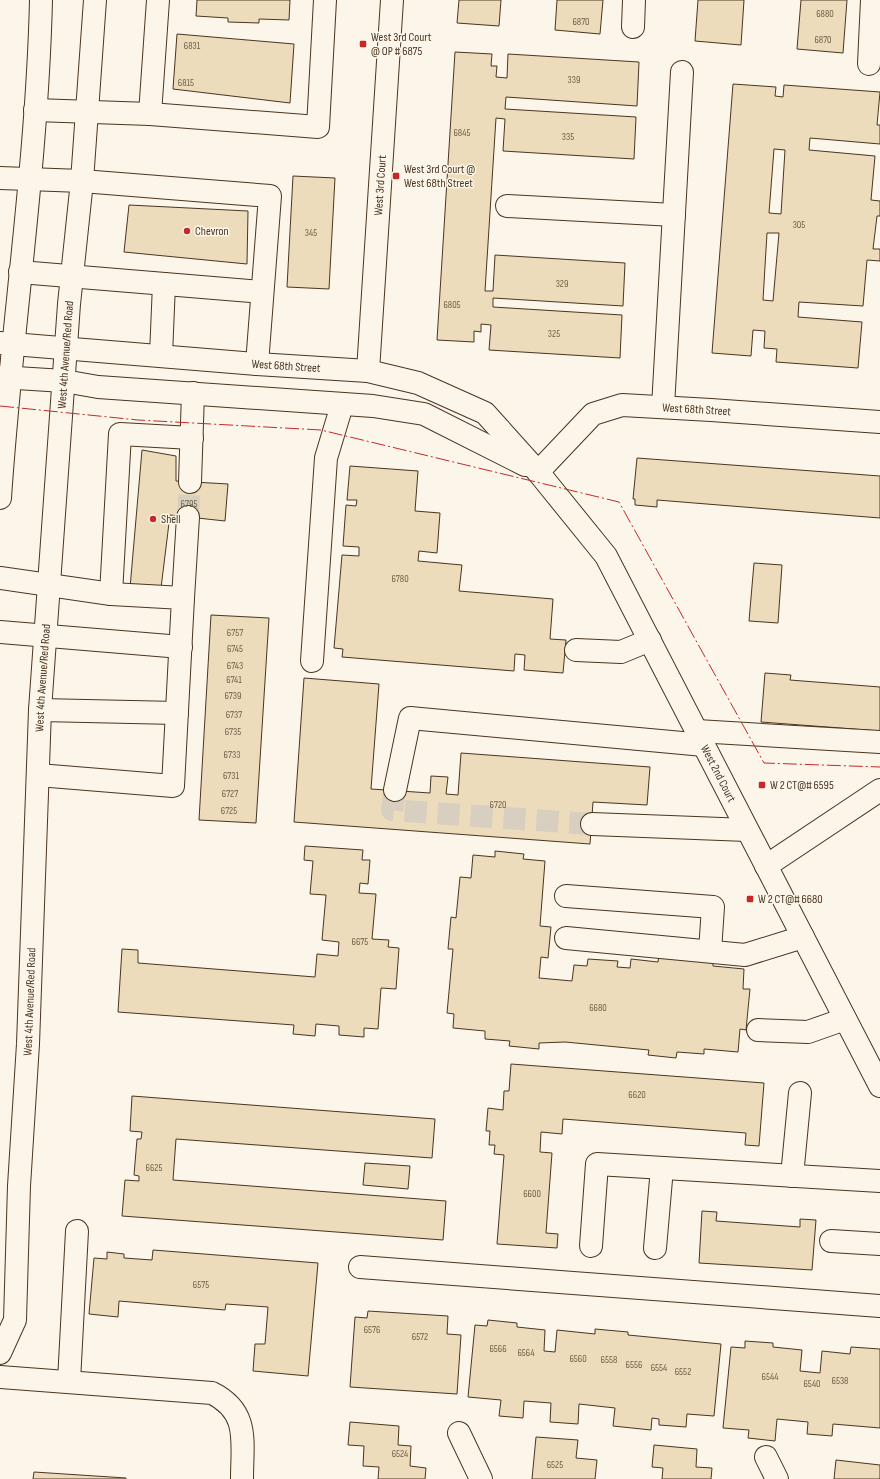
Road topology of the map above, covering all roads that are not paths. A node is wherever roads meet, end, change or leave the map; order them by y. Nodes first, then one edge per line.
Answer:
1 (41, 0) edge
2 (95, 0) edge
3 (158, 0) edge
4 (325, 0) edge
5 (392, 0) edge
6 (634, 0) edge
7 (872, 0) edge
8 (633, 27) dead end
9 (869, 64) dead end
10 (682, 72) dead end
11 (35, 110) junction
12 (88, 112) junction
13 (150, 114) junction
14 (0, 178) edge
15 (29, 178) junction
16 (82, 181) junction
17 (507, 206) dead end
18 (674, 215) junction
19 (20, 272) junction
20 (72, 277) junction
21 (164, 284) junction
22 (262, 292) junction
23 (6, 344) edge
24 (67, 348) junction
25 (161, 356) junction
26 (257, 364) junction
27 (368, 371) junction
28 (5, 377) edge
29 (64, 381) junction
30 (193, 393) junction
31 (342, 405) junction
32 (663, 407) junction
33 (880, 422) edge
34 (192, 438) junction
35 (538, 472) junction
36 (190, 482) tunnel mouth
37 (0, 498) edge
38 (188, 517) tunnel mouth
39 (0, 578) edge
40 (48, 586) junction
41 (111, 594) junction
42 (184, 598) junction
43 (0, 632) edge
44 (46, 635) junction
45 (650, 640) junction
46 (181, 647) junction
47 (576, 650) dead end
48 (312, 662) dead end
49 (40, 710) junction
50 (177, 713) junction
51 (700, 738) junction
52 (880, 742) edge
53 (38, 775) junction
54 (395, 790) tunnel mouth
55 (880, 790) edge
56 (592, 824) tunnel mouth
57 (747, 830) junction
58 (766, 866) junction
59 (566, 896) dead end
60 (803, 937) junction
61 (566, 938) dead end
62 (710, 951) junction
63 (845, 1019) junction
64 (758, 1030) dead end
65 (880, 1086) edge
66 (800, 1093) dead end
67 (662, 1168) junction
68 (792, 1176) junction
69 (880, 1181) edge
70 (77, 1231) dead end
71 (831, 1240) dead end
72 (880, 1244) edge
73 (591, 1246) dead end
74 (655, 1248) dead end
75 (360, 1267) dead end
76 (880, 1306) edge
77 (0, 1353) edge
78 (0, 1377) edge
79 (69, 1381) junction
80 (459, 1433) dead end
81 (766, 1457) dead end
82 (242, 1479) edge
83 (481, 1479) edge
84 (777, 1479) edge

1 - 11 main road
2 - 12 main road, West 4th Avenue/Red Road
3 - 13 main road
4 - 13 main road
5 - 27 main road, West 3rd Court
6 - 8 main road
7 - 9 main road
10 - 18 main road
11 - 12 main road
11 - 15 main road
12 - 13 main road
12 - 16 main road, West 4th Avenue/Red Road
14 - 15 main road
15 - 16 main road
15 - 19 main road
16 - 20 main road, West 4th Avenue/Red Road
16 - 22 main road
17 - 18 main road
18 - 32 main road
19 - 20 main road
19 - 23 main road
20 - 21 main road
20 - 24 main road, West 4th Avenue/Red Road
21 - 22 main road
21 - 25 main road
22 - 26 main road
23 - 24 main road, West 68th Street
23 - 28 main road
24 - 25 main road, West 68th Street
24 - 29 main road, West 4th Avenue/Red Road
25 - 26 main road, West 68th Street
26 - 27 main road, West 68th Street
27 - 35 main road, West 68th Street
28 - 29 main road
28 - 37 main road
29 - 30 main road
29 - 40 main road, West 4th Avenue/Red Road
30 - 31 main road
30 - 34 main road
31 - 35 main road
31 - 48 main road
32 - 33 main road, West 68th Street
32 - 35 main road, West 68th Street
34 - 36 main road
34 - 41 main road
35 - 45 main road, West 2nd Court
38 - 42 main road
39 - 40 main road
40 - 41 main road
40 - 44 main road, West 4th Avenue/Red Road
41 - 42 main road
42 - 46 main road
43 - 44 main road
44 - 46 main road
44 - 49 main road, West 4th Avenue/Red Road
45 - 47 main road
45 - 51 main road, West 2nd Court
46 - 50 main road
49 - 50 main road
49 - 53 main road, West 4th Avenue/Red Road
50 - 53 main road
51 - 52 main road
51 - 54 main road
51 - 57 main road, West 2nd Court
53 - 77 main road, West 4th Avenue/Red Road
55 - 58 main road
56 - 57 main road
57 - 58 main road, West 2nd Court
58 - 60 main road, West 2nd Court
59 - 62 main road
60 - 62 main road
60 - 63 main road, West 2nd Court
61 - 62 main road
63 - 64 main road
63 - 65 main road, West 2nd Court
66 - 68 main road
67 - 68 main road
67 - 73 main road
67 - 74 main road
68 - 69 main road
70 - 79 main road
71 - 72 main road
75 - 76 main road
78 - 79 main road
79 - 82 main road
80 - 83 main road
81 - 84 main road

